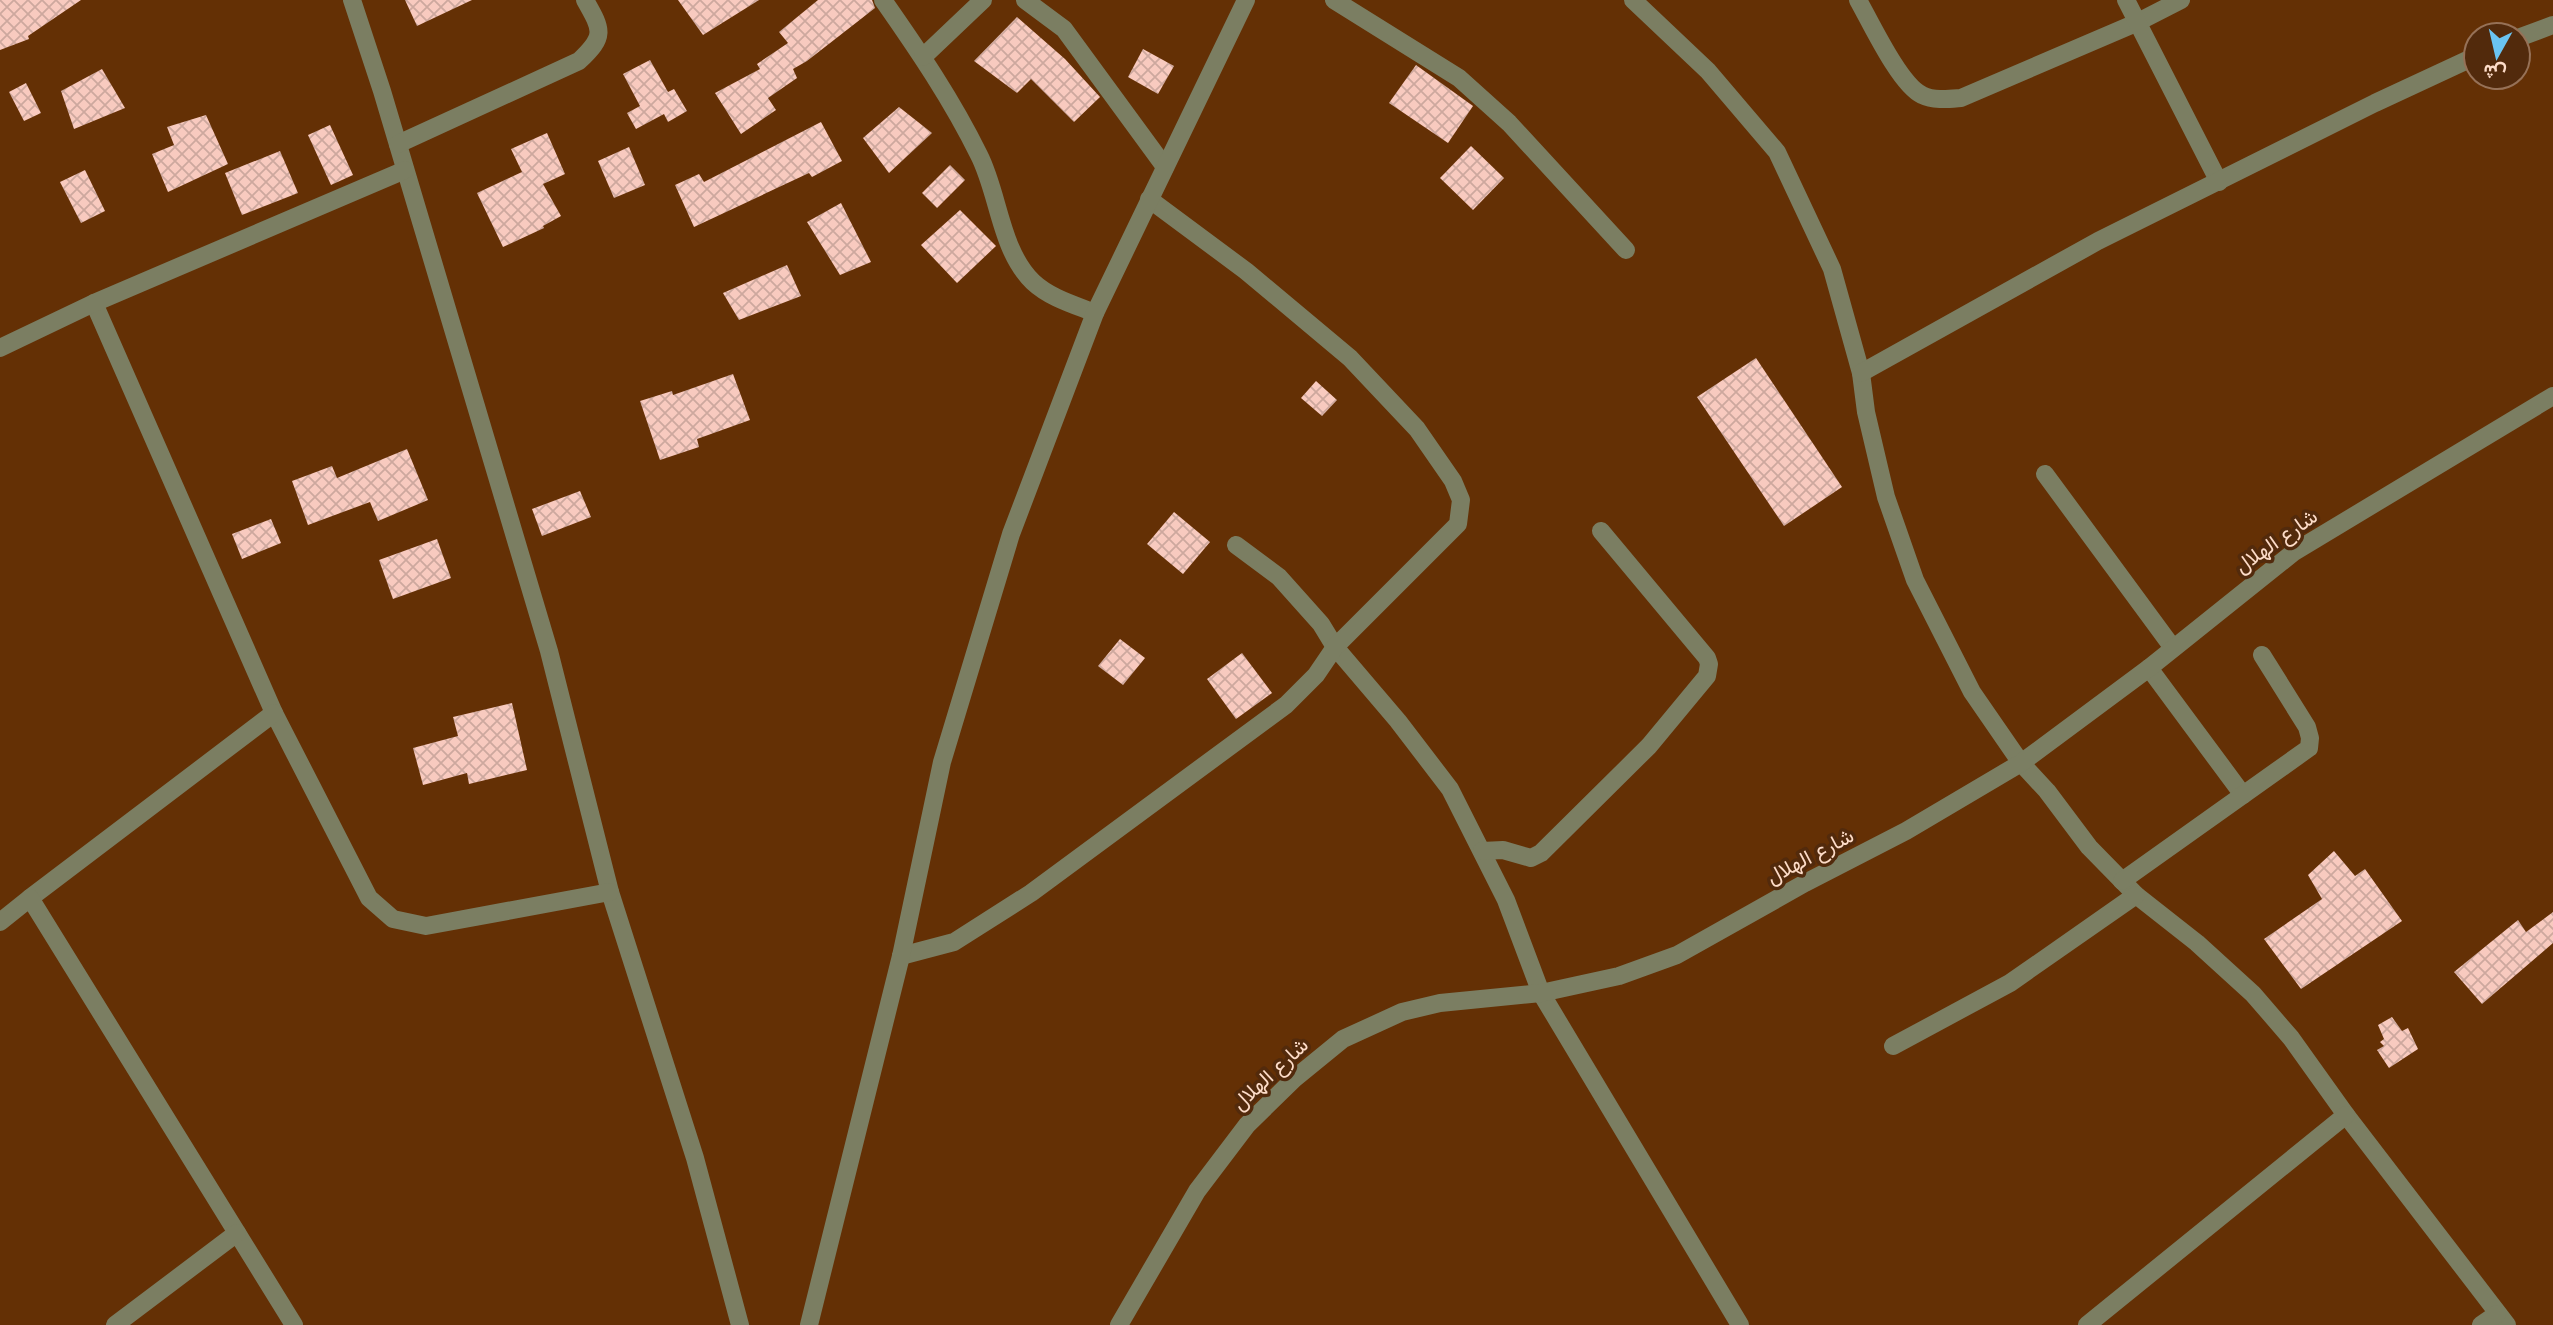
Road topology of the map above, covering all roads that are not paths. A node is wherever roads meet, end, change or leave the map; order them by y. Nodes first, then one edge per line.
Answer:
1 (352, 0) edge
2 (585, 0) edge
3 (883, 0) edge
4 (982, 0) edge
5 (1025, 0) edge
6 (1246, 0) edge
7 (1334, 0) edge
8 (1633, 0) edge
9 (1858, 0) edge
10 (2126, 0) edge
11 (2181, 0) edge
12 (2136, 23) junction
13 (2553, 25) edge
14 (2532, 33) edge
15 (923, 57) junction
16 (2462, 63) edge
17 (398, 144) junction
18 (1164, 167) junction
19 (405, 170) junction
20 (2219, 182) junction
21 (1149, 199) junction
22 (1626, 250) dead end
23 (94, 303) junction
24 (1095, 313) junction
25 (0, 348) edge
26 (1861, 373) junction
27 (2553, 396) edge
28 (2045, 474) dead end
29 (1601, 531) dead end
30 (1236, 545) dead end
31 (1335, 647) junction
32 (2173, 648) junction
33 (2262, 655) dead end
34 (2148, 668) junction
35 (274, 713) junction
36 (2021, 763) junction
37 (2244, 795) junction
38 (1482, 851) junction
39 (2122, 881) junction
40 (610, 892) junction
41 (2136, 895) junction
42 (30, 898) junction
43 (0, 922) edge
44 (901, 956) junction
45 (1541, 993) junction
46 (1893, 1046) dead end
47 (2346, 1115) junction
48 (237, 1233) junction
49 (2502, 1319) edge
50 (115, 1325) edge
51 (293, 1325) edge
52 (740, 1325) edge
53 (809, 1325) edge
54 (1119, 1325) edge
55 (1740, 1325) edge
56 (2087, 1325) edge
57 (2481, 1325) edge

1 - 17 street
2 - 17 street
3 - 15 street
4 - 15 street
5 - 18 street
6 - 18 street
7 - 22 street
8 - 26 street
9 - 12 street
10 - 12 street
11 - 12 street
12 - 20 street
13 - 14 street
15 - 24 street
16 - 20 street
17 - 19 street
18 - 21 street
19 - 23 street
19 - 40 street
20 - 26 street
21 - 24 street
21 - 31 street
23 - 25 street
23 - 35 street
24 - 44 street
26 - 36 street
27 - 32 street, شارع الهلال
28 - 32 street
29 - 38 street
30 - 31 street
31 - 38 street
31 - 44 street
32 - 34 street, شارع الهلال
33 - 37 street
34 - 36 street, شارع الهلال
34 - 37 street
35 - 40 street
35 - 42 street
36 - 39 street
36 - 45 street, شارع الهلال
37 - 39 street
38 - 45 street
39 - 41 street
40 - 52 street
41 - 46 street
41 - 47 street
42 - 43 street
42 - 48 street
44 - 53 street
45 - 54 street, شارع الهلال
45 - 55 street
47 - 49 street
47 - 56 street
48 - 50 street
48 - 51 street
49 - 57 street

